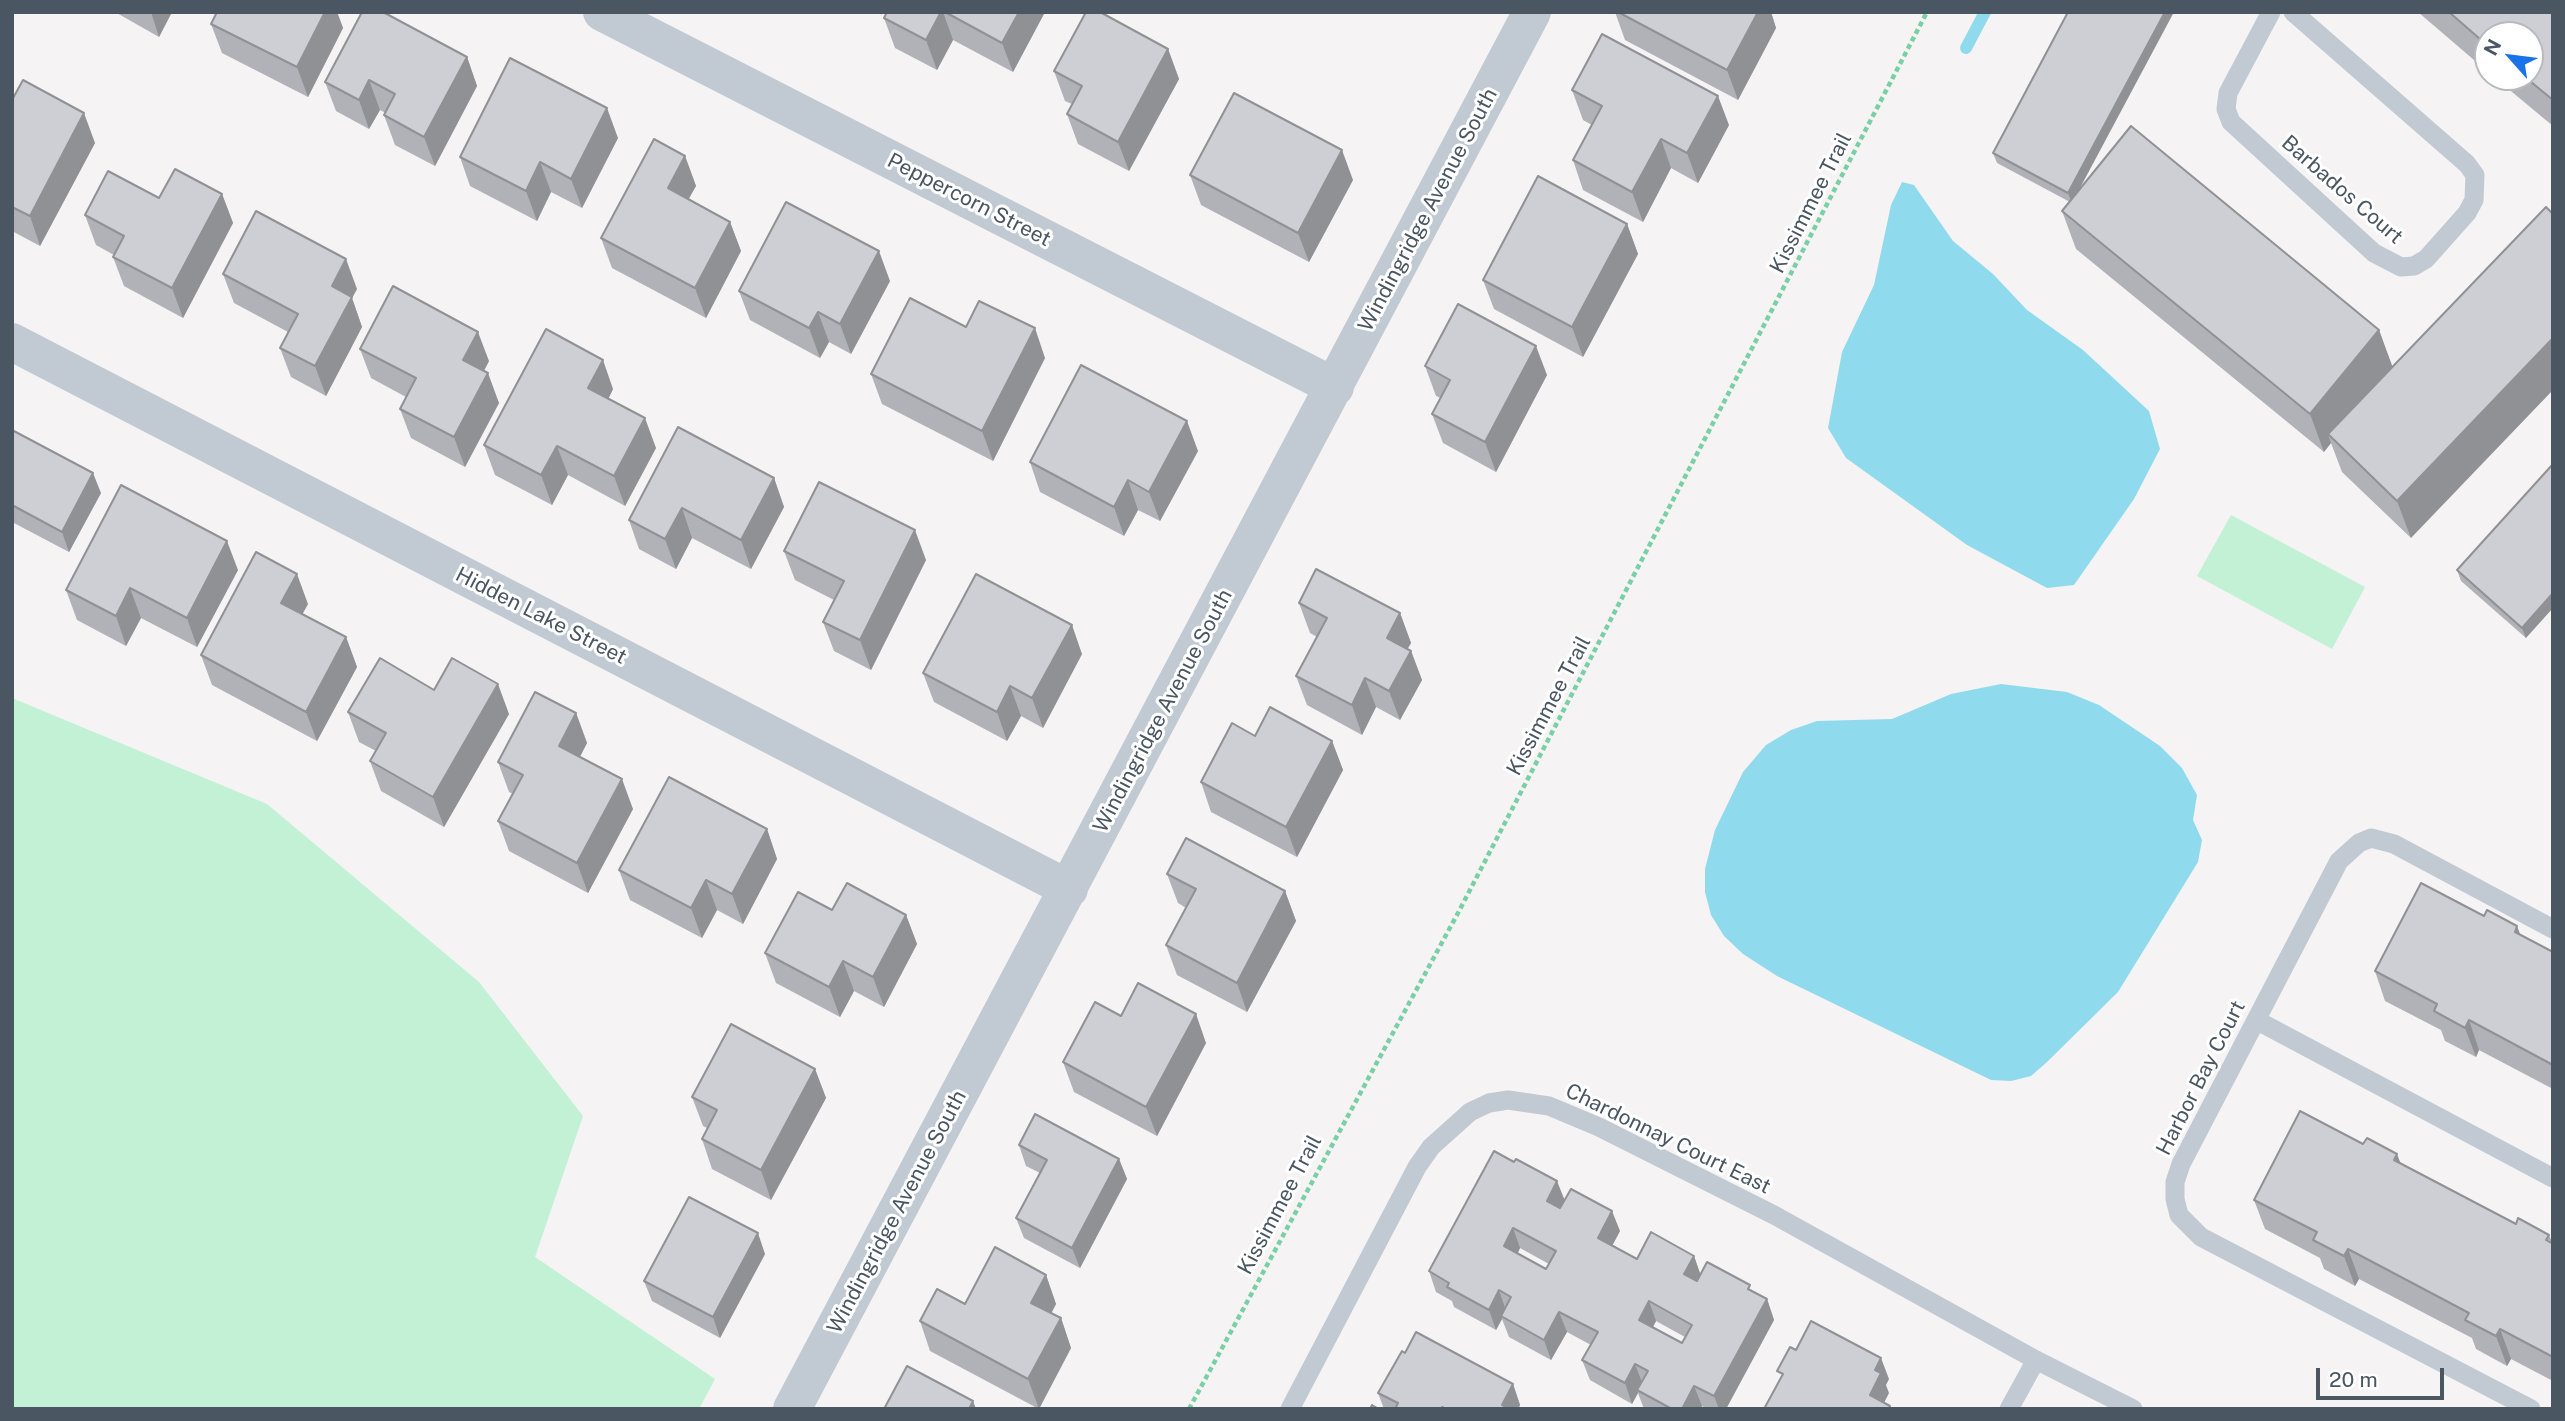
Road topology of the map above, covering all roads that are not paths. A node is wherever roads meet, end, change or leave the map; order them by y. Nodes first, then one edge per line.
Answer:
1 (602, 12) edge
2 (1532, 12) edge
3 (2271, 12) edge
4 (2293, 12) edge
5 (12, 342) edge
6 (1335, 387) junction
7 (1069, 889) junction
8 (2553, 929) edge
9 (2256, 1020) junction
10 (2553, 1178) edge
11 (2036, 1360) junction
12 (2103, 1400) edge
13 (792, 1409) edge
14 (1290, 1409) edge
15 (2009, 1409) edge
16 (2133, 1409) edge
17 (2531, 1409) edge

1 - 6 street, Peppercorn Street
2 - 6 street, Windingridge Avenue South
3 - 4 lane, Barbados Court
5 - 7 street, Hidden Lake Street
6 - 7 street, Windingridge Avenue South
7 - 13 street, Windingridge Avenue South
8 - 9 lane, Harbor Bay Court
9 - 10 lane
9 - 17 lane, Harbor Bay Court
11 - 12 lane, Chardonnay Court East
11 - 14 lane, Chardonnay Court East
11 - 15 lane
12 - 16 lane, Chardonnay Court East

